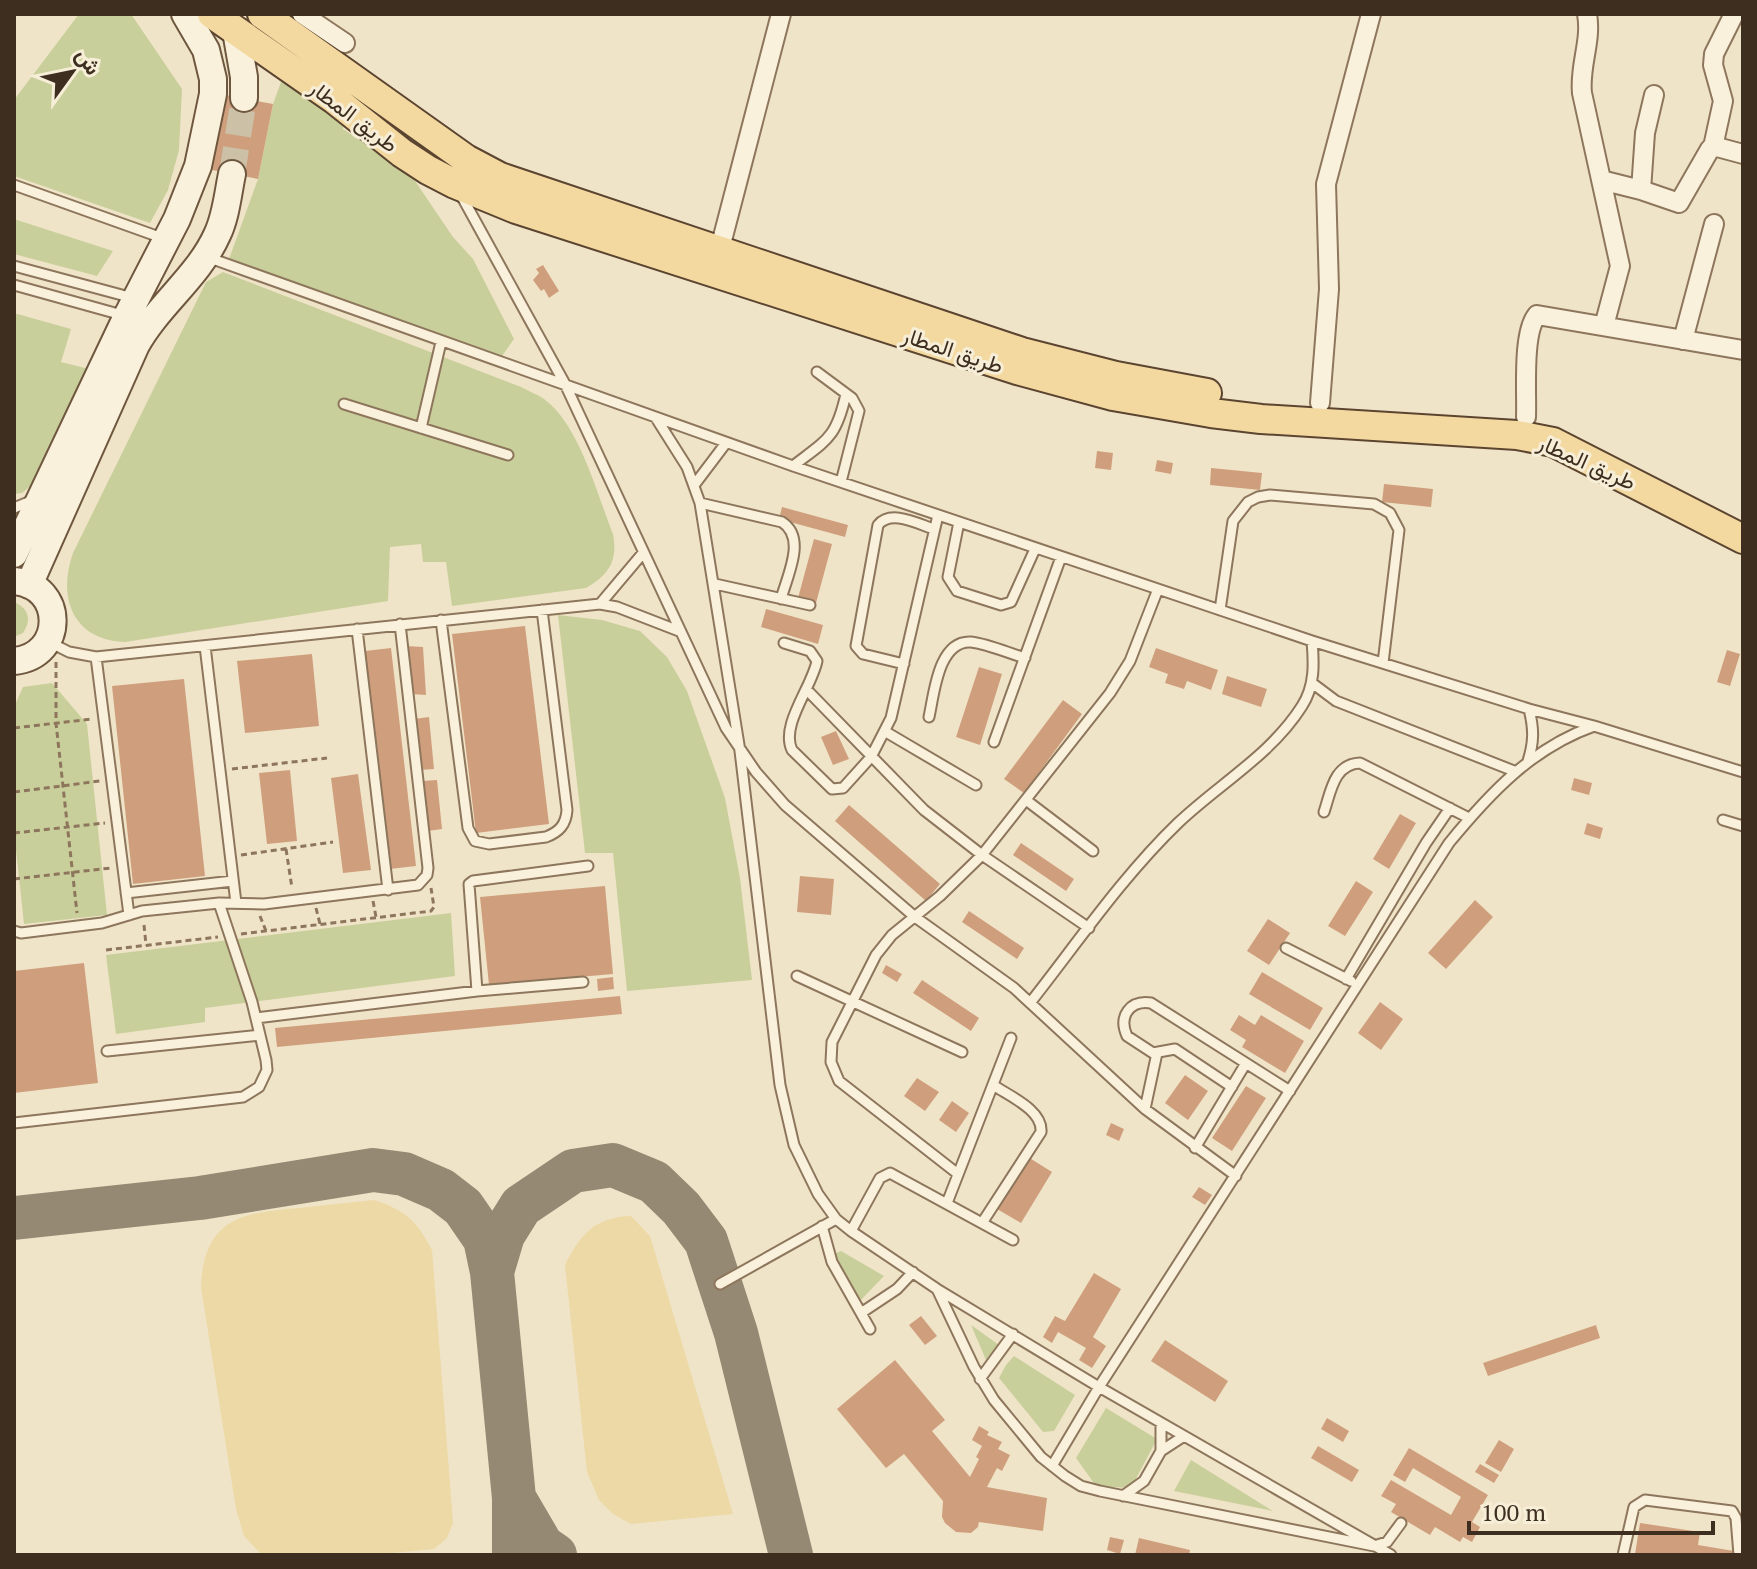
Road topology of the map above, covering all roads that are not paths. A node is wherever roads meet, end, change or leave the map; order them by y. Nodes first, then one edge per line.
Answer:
1 (185, 14) edge
2 (212, 14) edge
3 (262, 14) edge
4 (302, 14) edge
5 (781, 14) edge
6 (1371, 14) edge
7 (1587, 14) edge
8 (1734, 14) edge
9 (240, 22) edge
10 (345, 43) dead end
11 (275, 58) junction
12 (1654, 95) dead end
13 (1713, 147) junction
14 (1743, 154) edge
15 (461, 172) junction
16 (232, 174) tunnel mouth
17 (1601, 180) junction
18 (14, 185) edge
19 (1641, 190) junction
20 (1714, 224) dead end
21 (167, 240) junction
22 (719, 252) junction
23 (204, 256) junction
24 (14, 266) edge
25 (14, 285) edge
26 (131, 308) junction
27 (1604, 326) junction
28 (1683, 340) junction
29 (441, 342) junction
30 (1743, 350) edge
31 (817, 372) dead end
32 (565, 384) junction
33 (846, 394) junction
34 (1320, 403) junction
35 (344, 404) dead end
36 (655, 417) junction
37 (1526, 417) junction
38 (1475, 423) junction
39 (421, 428) junction
40 (837, 428) junction
41 (853, 435) junction
42 (726, 443) junction
43 (508, 455) dead end
44 (793, 466) junction
45 (841, 482) junction
46 (695, 484) junction
47 (41, 496) junction
48 (700, 503) junction
49 (14, 508) edge
50 (938, 515) junction
51 (1743, 518) edge
52 (959, 522) junction
53 (934, 529) junction
54 (1743, 539) edge
55 (1035, 549) junction
56 (643, 553) junction
57 (14, 554) edge
58 (1061, 557) junction
59 (22, 583) edge
60 (715, 584) junction
61 (1158, 589) junction
62 (781, 599) junction
63 (600, 604) junction
64 (810, 605) dead end
65 (542, 610) junction
66 (1220, 610) junction
67 (441, 620) junction
68 (400, 624) junction
69 (357, 629) junction
70 (679, 631) junction
71 (1312, 641) junction
72 (784, 643) dead end
73 (52, 644) junction
74 (205, 646) junction
75 (96, 657) junction
76 (1025, 658) junction
77 (14, 661) edge
78 (1383, 663) junction
79 (904, 664) junction
80 (1312, 683) junction
81 (806, 689) junction
82 (1529, 709) junction
83 (929, 717) dead end
84 (1594, 726) junction
85 (886, 732) junction
86 (994, 742) dead end
87 (740, 751) junction
88 (871, 757) junction
89 (1528, 761) junction
90 (1514, 771) junction
91 (1743, 772) edge
92 (976, 785) dead end
93 (1026, 800) junction
94 (1450, 808) junction
95 (1324, 812) dead end
96 (1469, 818) junction
97 (1723, 820) dead end
98 (1743, 826) edge
99 (1093, 851) dead end
100 (982, 855) junction
101 (588, 866) dead end
102 (233, 881) junction
103 (388, 890) junction
104 (126, 893) junction
105 (219, 903) junction
106 (236, 903) junction
107 (129, 915) junction
108 (915, 917) junction
109 (1089, 928) junction
110 (14, 931) edge
111 (1286, 948) dead end
112 (797, 976) dead end
113 (1346, 979) junction
114 (583, 982) dead end
115 (1357, 985) junction
116 (477, 991) junction
117 (852, 1001) junction
118 (1030, 1003) junction
119 (256, 1018) junction
120 (260, 1035) junction
121 (1011, 1038) dead end
122 (107, 1051) dead end
123 (962, 1052) dead end
124 (1157, 1053) junction
125 (1246, 1063) junction
126 (993, 1085) junction
127 (1232, 1087) junction
128 (1290, 1091) junction
129 (1145, 1109) junction
130 (14, 1123) edge
131 (1195, 1148) junction
132 (958, 1174) junction
133 (1236, 1176) junction
134 (947, 1203) junction
135 (836, 1219) junction
136 (982, 1223) junction
137 (822, 1226) junction
138 (851, 1231) junction
139 (1013, 1240) dead end
140 (913, 1272) junction
141 (720, 1284) dead end
142 (937, 1289) junction
143 (861, 1313) junction
144 (870, 1329) dead end
145 (1013, 1334) junction
146 (980, 1379) junction
147 (1099, 1387) junction
148 (1161, 1423) junction
149 (1184, 1436) junction
150 (1161, 1451) junction
151 (1052, 1466) junction
152 (1144, 1481) junction
153 (1123, 1496) junction
154 (1147, 1501) junction
155 (1401, 1523) dead end
156 (1374, 1546) junction
157 (1391, 1555) edge
158 (1623, 1555) edge
159 (1739, 1555) edge

1 - 21 street
2 - 9 main road, طريق المطار
3 - 15 main road, طريق المطار
4 - 10 street
5 - 22 street
6 - 34 street
7 - 17 street
8 - 13 street
9 - 11 main road, طريق المطار
9 - 11 street
11 - 15 main road, طريق المطار
12 - 19 street
13 - 14 street
13 - 19 street
15 - 22 main road, طريق المطار
15 - 32 lane
15 - 38 main road, طريق المطار
16 - 23 street
17 - 19 street
17 - 27 street
18 - 21 lane
20 - 28 street
21 - 23 street
21 - 26 street
22 - 34 main road, طريق المطار
23 - 29 lane
23 - 59 street
24 - 26 lane
25 - 26 lane
26 - 47 street
27 - 28 street
27 - 37 street
28 - 30 street
29 - 32 lane
29 - 39 lane
31 - 33 lane
32 - 36 lane
32 - 56 lane
33 - 40 lane
33 - 41 lane
34 - 38 main road, طريق المطار
35 - 39 lane
36 - 42 lane
36 - 46 lane
37 - 38 main road, طريق المطار
37 - 51 main road, طريق المطار
38 - 54 main road, طريق المطار
39 - 43 lane
40 - 41 lane
40 - 44 lane
41 - 45 lane
42 - 44 lane
42 - 46 lane
44 - 45 lane
45 - 50 lane
46 - 48 lane
47 - 49 lane
47 - 57 street
48 - 60 lane
48 - 62 lane
50 - 52 lane
50 - 53 lane
52 - 55 lane
52 - 55 lane
53 - 79 lane
53 - 79 lane
55 - 58 lane
56 - 63 lane
56 - 70 lane
58 - 61 lane
58 - 76 lane
59 - 73 street
60 - 62 lane
60 - 87 lane
61 - 66 lane
61 - 93 lane
62 - 64 lane
63 - 65 lane
63 - 70 lane
65 - 67 lane
65 - 67 lane
66 - 71 lane
66 - 78 lane
67 - 68 lane
68 - 69 lane
68 - 103 lane
69 - 74 lane
69 - 103 lane
70 - 87 lane
71 - 78 lane
71 - 80 lane
72 - 81 lane
73 - 75 lane
73 - 77 street
74 - 75 lane
74 - 102 lane
75 - 104 lane
76 - 83 lane
76 - 86 lane
78 - 82 lane
79 - 85 lane
80 - 90 lane
80 - 109 lane
81 - 88 lane
81 - 88 lane
82 - 84 lane
82 - 89 lane
84 - 89 lane
84 - 91 lane
85 - 88 lane
85 - 92 lane
87 - 108 lane
87 - 135 lane
88 - 100 lane
89 - 90 lane
90 - 96 lane
93 - 99 lane
93 - 100 lane
94 - 95 lane
94 - 96 lane
94 - 113 lane
96 - 115 lane
97 - 98 lane
100 - 108 lane
100 - 109 lane
101 - 116 lane
102 - 104 lane
102 - 106 lane
103 - 106 lane
104 - 107 lane
105 - 106 lane
105 - 107 lane
105 - 119 lane
107 - 110 lane
108 - 117 lane
108 - 118 lane
109 - 118 lane
111 - 113 lane
112 - 117 lane
113 - 115 lane
114 - 116 lane
115 - 128 lane
116 - 119 lane
117 - 123 lane
117 - 132 lane
118 - 129 lane
119 - 120 lane
120 - 122 lane
120 - 130 lane
121 - 126 lane
124 - 125 lane
124 - 127 lane
124 - 129 lane
125 - 127 lane
125 - 128 lane
126 - 132 lane
126 - 136 lane
127 - 131 lane
128 - 133 lane
129 - 131 lane
131 - 133 lane
132 - 134 lane
133 - 147 lane
134 - 136 lane
134 - 138 lane
135 - 137 lane
135 - 138 lane
136 - 139 lane
137 - 141 lane
137 - 143 lane
138 - 140 lane
140 - 142 lane
140 - 143 lane
142 - 145 lane
142 - 146 lane
143 - 144 lane
145 - 146 lane
145 - 147 lane
146 - 151 lane
147 - 148 lane
147 - 151 lane
148 - 149 lane
148 - 150 lane
149 - 150 lane
149 - 156 lane
150 - 152 lane
151 - 153 lane
152 - 153 lane
152 - 154 lane
153 - 154 lane
154 - 156 lane
155 - 156 lane
156 - 157 lane
158 - 159 lane

